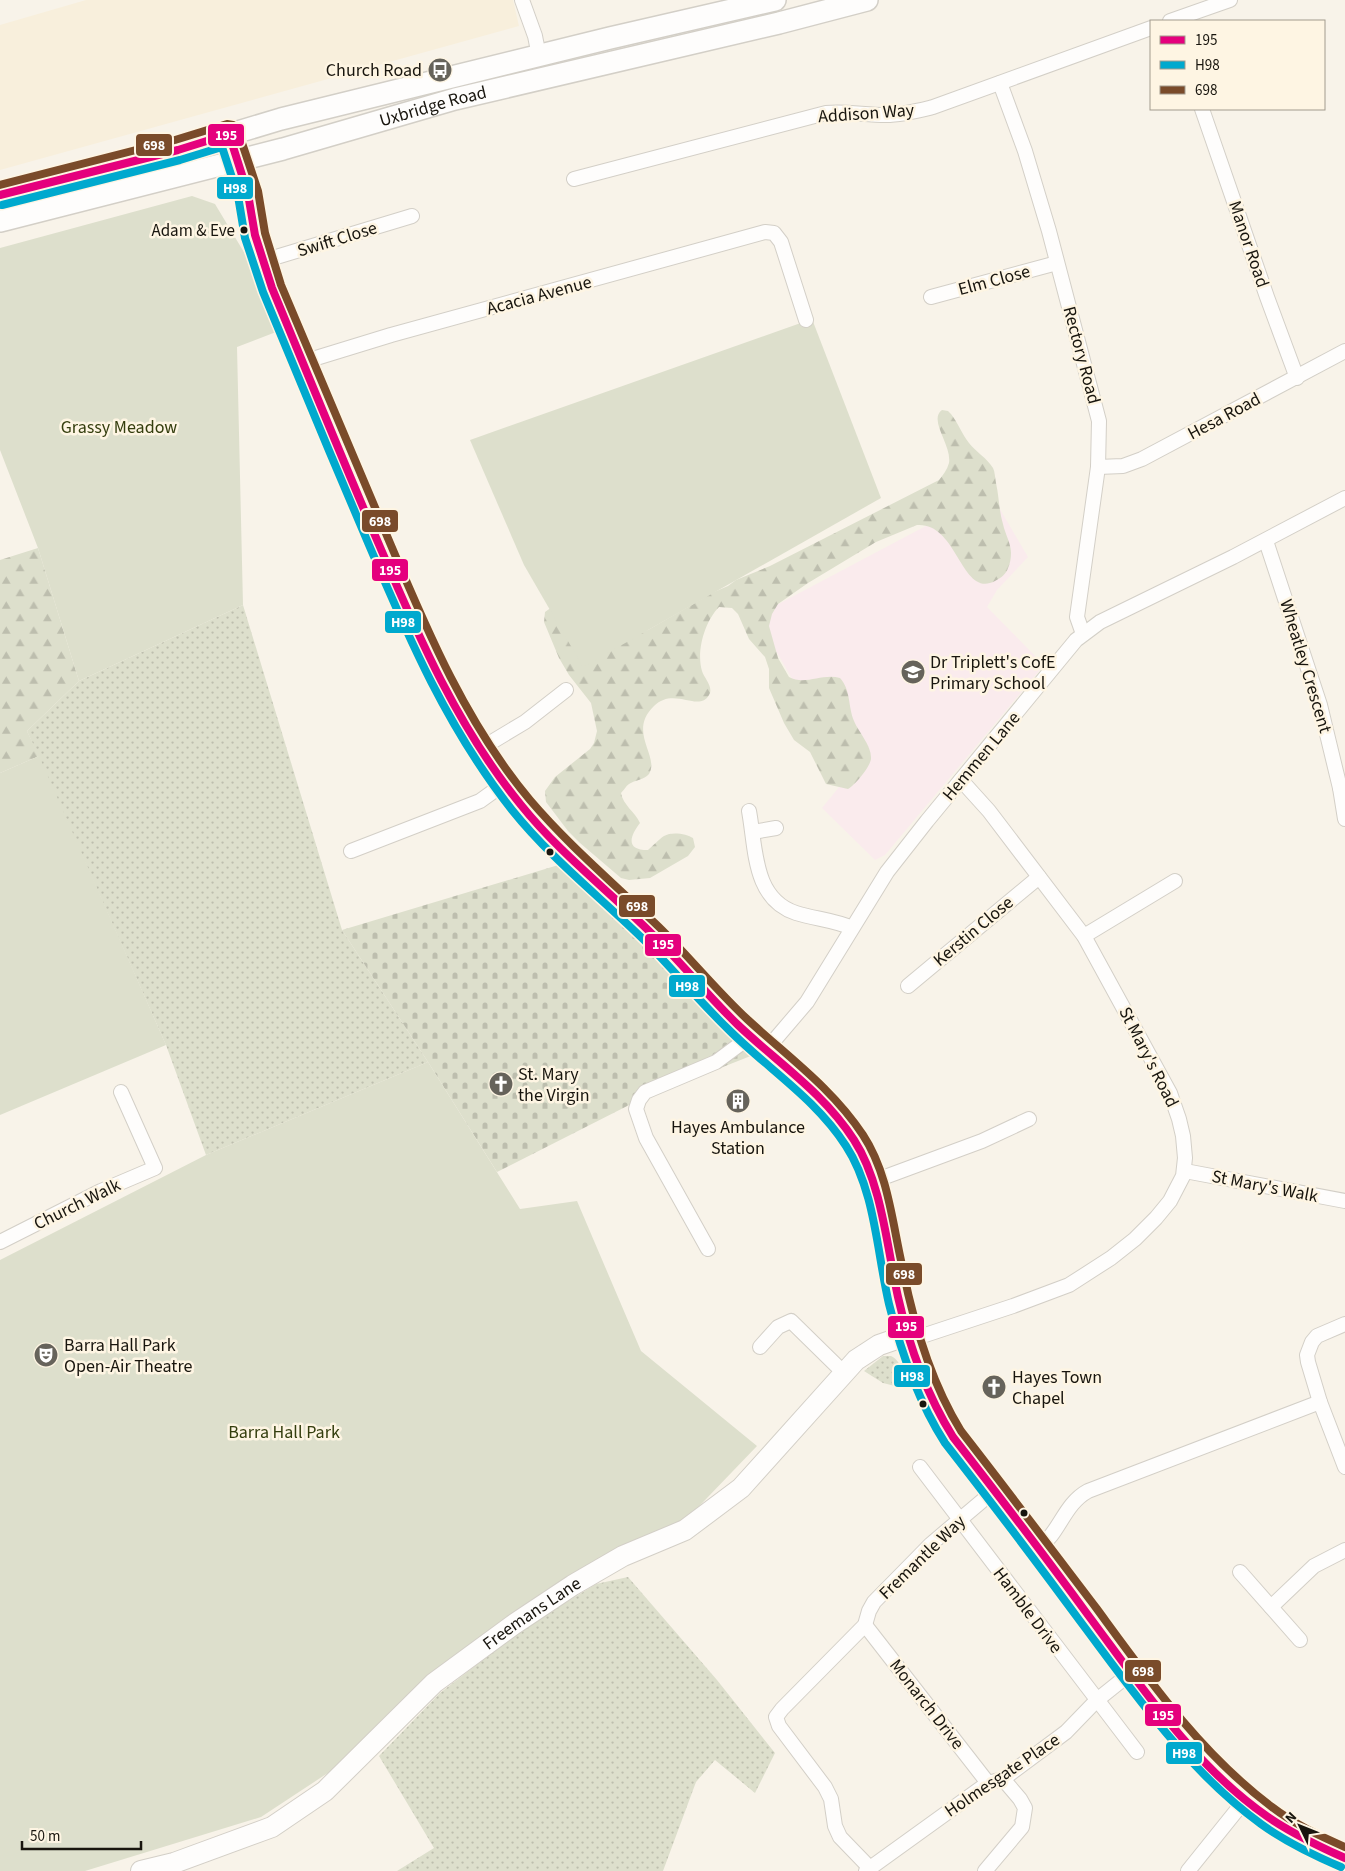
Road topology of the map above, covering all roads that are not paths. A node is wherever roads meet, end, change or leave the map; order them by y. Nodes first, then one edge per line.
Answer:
1 (522, 0) edge
2 (775, 0) edge
3 (867, 0) edge
4 (1230, 0) edge
5 (1175, 20) edge
6 (1150, 28) edge
7 (539, 56) junction
8 (1000, 83) junction
9 (1202, 110) edge
10 (229, 134) junction
11 (238, 160) junction
12 (574, 179) dead end
13 (0, 195) edge
14 (412, 216) dead end
15 (0, 221) edge
16 (263, 261) junction
17 (1057, 263) junction
18 (931, 296) dead end
19 (806, 320) dead end
20 (1345, 351) edge
21 (303, 362) junction
22 (1297, 378) junction
23 (1098, 467) junction
24 (1345, 498) edge
25 (1266, 540) junction
26 (1083, 634) junction
27 (566, 690) dead end
28 (480, 750) junction
29 (961, 780) junction
30 (505, 783) junction
31 (1343, 787) edge
32 (749, 811) dead end
33 (1345, 819) edge
34 (776, 828) dead end
35 (753, 832) junction
36 (351, 851) dead end
37 (1038, 876) junction
38 (1175, 881) dead end
39 (852, 928) junction
40 (1084, 936) junction
41 (908, 986) dead end
42 (751, 1036) junction
43 (766, 1050) junction
44 (121, 1092) dead end
45 (1029, 1119) dead end
46 (1185, 1171) junction
47 (874, 1180) junction
48 (1345, 1201) edge
49 (0, 1242) edge
50 (708, 1249) dead end
51 (1345, 1324) edge
52 (909, 1338) junction
53 (760, 1347) dead end
54 (843, 1372) junction
55 (1320, 1402) junction
56 (920, 1467) dead end
57 (1345, 1467) edge
58 (995, 1490) junction
59 (959, 1519) junction
60 (1039, 1548) junction
61 (1345, 1550) edge
62 (1240, 1572) dead end
63 (1271, 1607) junction
64 (865, 1625) junction
65 (1300, 1640) dead end
66 (1132, 1672) junction
67 (1096, 1700) junction
68 (1137, 1752) dead end
69 (1004, 1779) junction
70 (988, 1783) junction
71 (1245, 1800) junction
72 (1345, 1858) edge
73 (868, 1869) edge
74 (141, 1871) edge
75 (984, 1871) edge
76 (1188, 1871) edge

1 - 7 street
2 - 7 main road, Uxbridge Road
3 - 11 main road, Uxbridge Road
4 - 5 street
6 - 8 street, Addison Way
7 - 10 main road, Uxbridge Road
8 - 12 street, Addison Way
8 - 17 street, Rectory Road
9 - 22 street, Manor Road
10 - 11 street
10 - 13 main road, Uxbridge Road
11 - 15 main road, Uxbridge Road
11 - 16 street
14 - 16 street, Swift Close
16 - 21 street
17 - 18 street, Elm Close
17 - 23 street, Rectory Road
19 - 21 street, Acacia Avenue
20 - 22 street, Hesa Road
21 - 28 street
22 - 23 street, Hesa Road
23 - 26 street, Rectory Road
24 - 25 street, Hemmen Lane
25 - 26 street, Hemmen Lane
25 - 31 street, Wheatley Crescent
26 - 29 street, Hemmen Lane
27 - 28 street
28 - 30 street
29 - 37 street, St Mary's Road
29 - 39 street, Hemmen Lane
30 - 36 street
30 - 42 street
31 - 33 street, Wheatley Crescent
32 - 35 street
34 - 35 street
35 - 39 street
37 - 40 street, St Mary's Road
37 - 41 street, Kerstin Close
38 - 40 street
39 - 43 street, Hemmen Lane
40 - 46 street, St Mary's Road
42 - 43 street
42 - 50 street
43 - 47 street
44 - 49 street, Church Walk
45 - 47 street
46 - 48 street, St Mary's Walk
46 - 52 street, St Mary's Road
47 - 52 street
51 - 55 street
52 - 54 street, Freemans Lane
52 - 58 street
53 - 54 street
54 - 74 street, Freemans Lane
55 - 57 street
55 - 60 street
56 - 59 street, Hamble Drive
58 - 59 street, Fremantle Way
58 - 60 street
59 - 64 street, Fremantle Way
59 - 67 street, Hamble Drive
60 - 66 street
61 - 63 street
62 - 63 street
63 - 65 street
64 - 70 street, Monarch Drive
64 - 73 street, Fremantle Way
66 - 67 street, Holmesgate Place
66 - 71 street
67 - 68 street, Hamble Drive
67 - 69 street, Holmesgate Place
69 - 70 street, Holmesgate Place
69 - 75 street
70 - 73 street, Holmesgate Place
71 - 72 street
71 - 76 street

